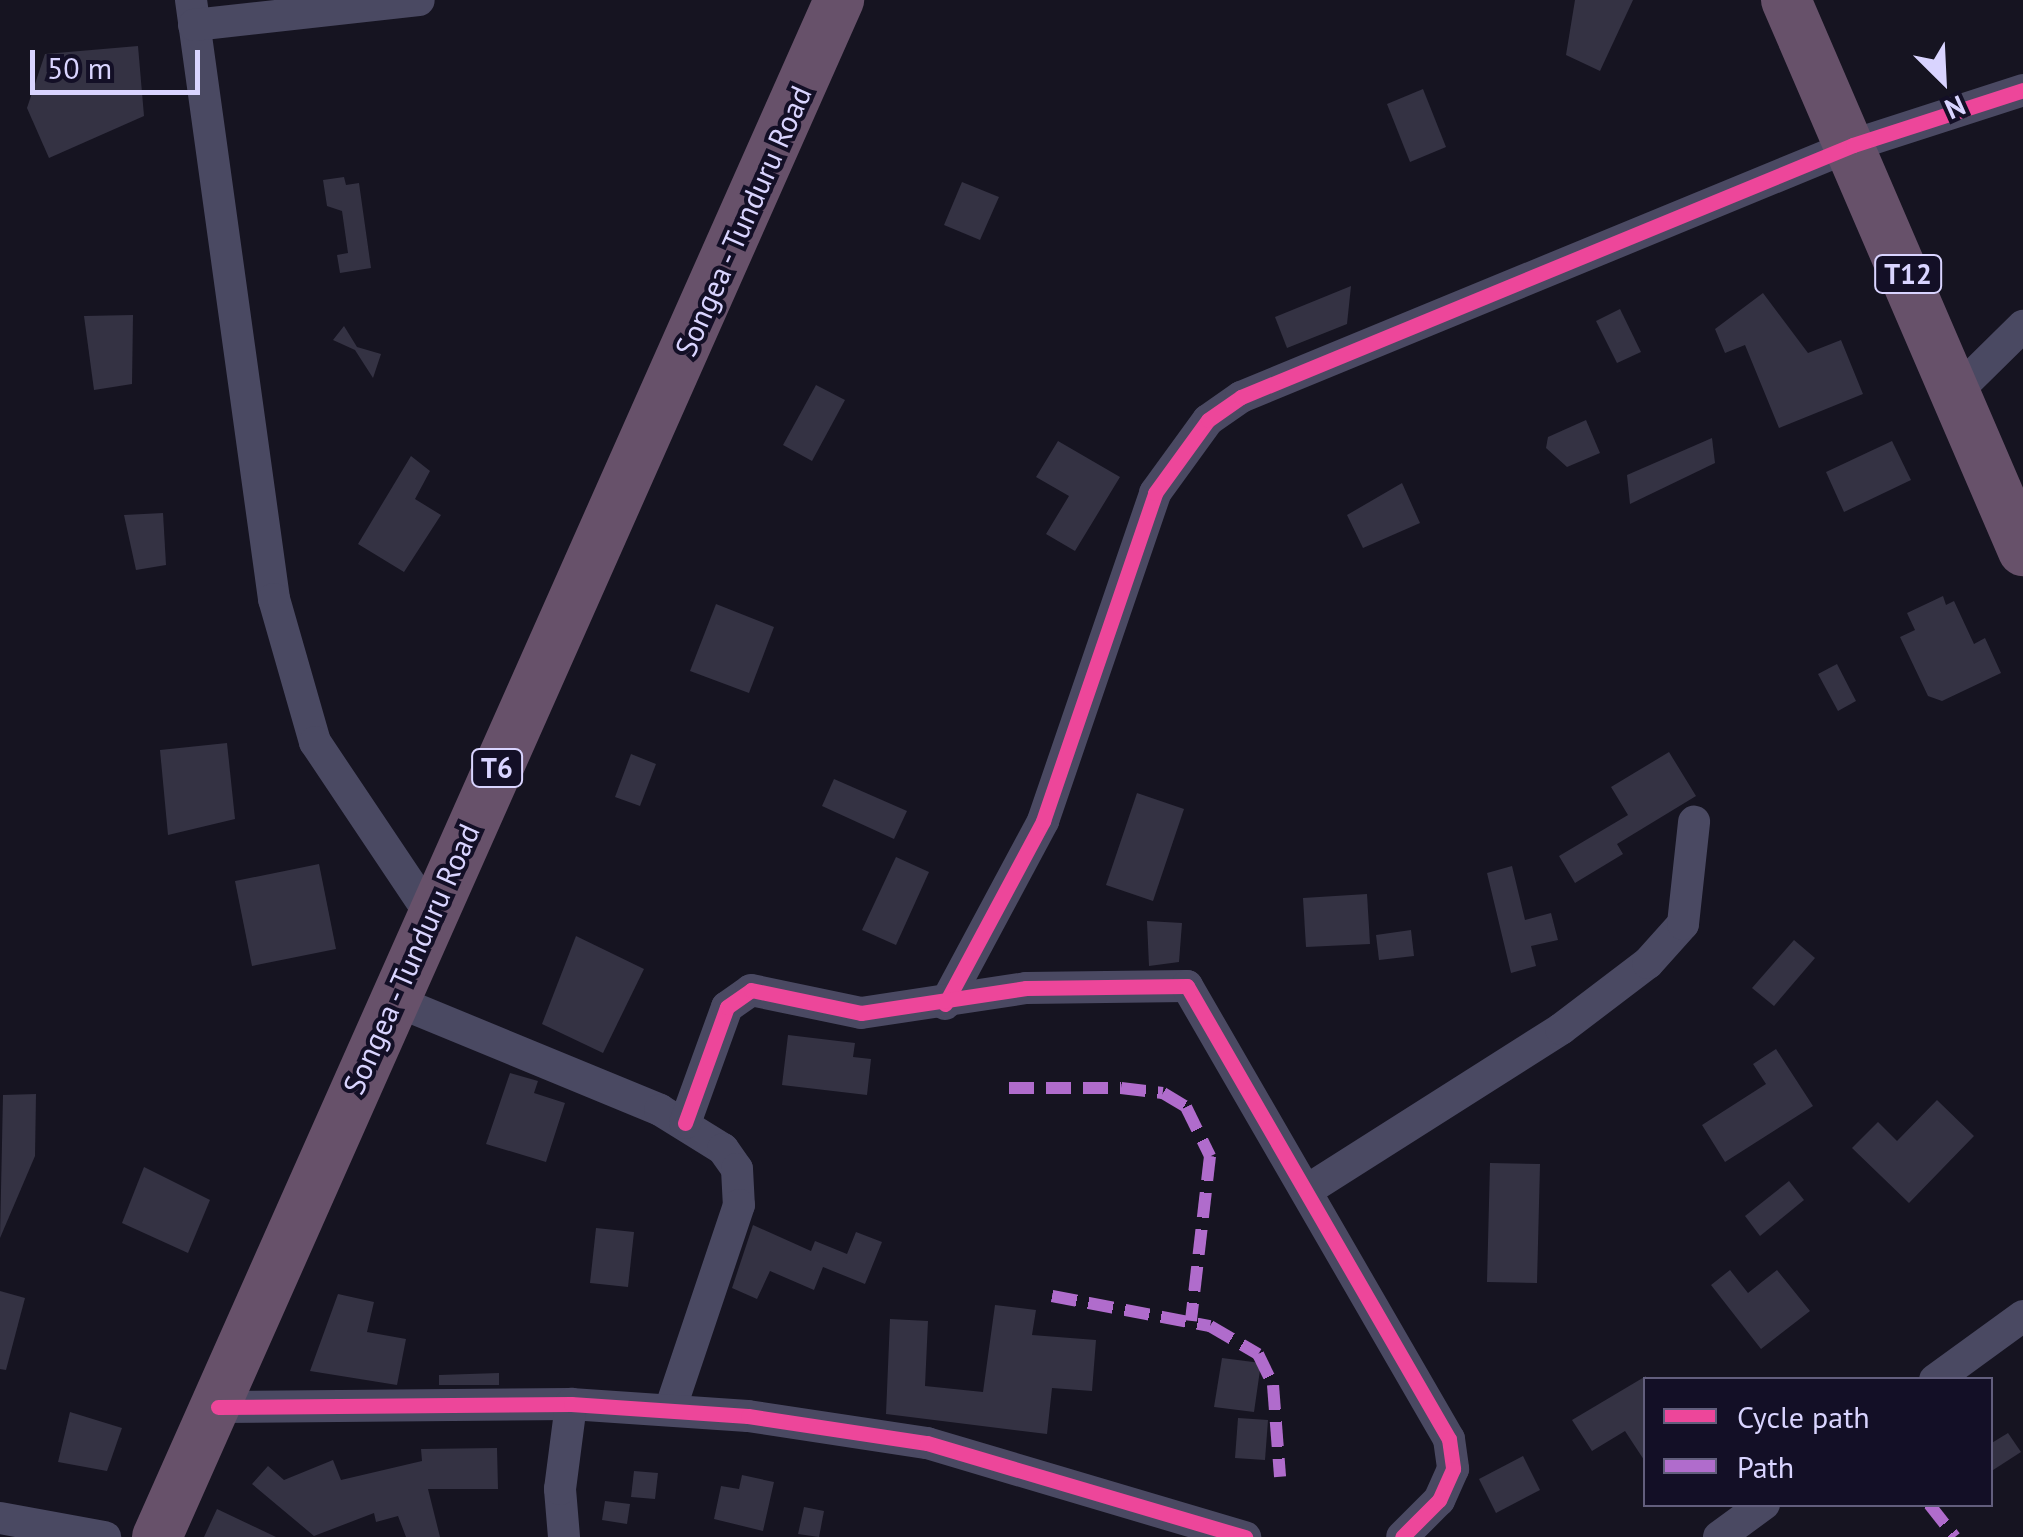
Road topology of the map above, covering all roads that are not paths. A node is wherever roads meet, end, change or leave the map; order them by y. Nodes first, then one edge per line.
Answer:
1 (419, 0) edge
2 (839, 0) edge
3 (1786, 0) edge
4 (192, 12) edge
5 (2023, 90) edge
6 (1853, 145) junction
7 (2023, 326) edge
8 (1957, 391) junction
9 (2023, 551) edge
10 (1694, 822) dead end
11 (430, 914) junction
12 (391, 999) junction
13 (945, 1004) junction
14 (686, 1123) junction
15 (1309, 1189) junction
16 (2023, 1316) edge
17 (1939, 1377) edge
18 (571, 1404) junction
19 (218, 1407) junction
20 (670, 1410) junction
21 (1760, 1507) edge
22 (0, 1518) edge
23 (1163, 1524) edge
24 (105, 1537) edge
25 (157, 1537) edge
26 (564, 1537) edge
27 (1245, 1537) edge
28 (1402, 1537) edge
29 (1719, 1537) edge

1 - 4 street
2 - 11 highway, Songea - Tunduru Road / T6
3 - 6 highway, T12
4 - 11 street
5 - 6 street
6 - 8 highway, T12
6 - 13 street
7 - 8 street
8 - 9 highway, T12
10 - 15 street
11 - 12 highway, Songea - Tunduru Road / T6
12 - 14 street
12 - 19 highway, Songea - Tunduru Road / T6
13 - 14 street
13 - 15 street
14 - 20 street
15 - 28 street
16 - 17 street
18 - 19 street
18 - 20 street
18 - 26 street
19 - 25 highway, Songea - Tunduru Road / T6
20 - 23 street
21 - 29 street
22 - 24 street
23 - 27 street

